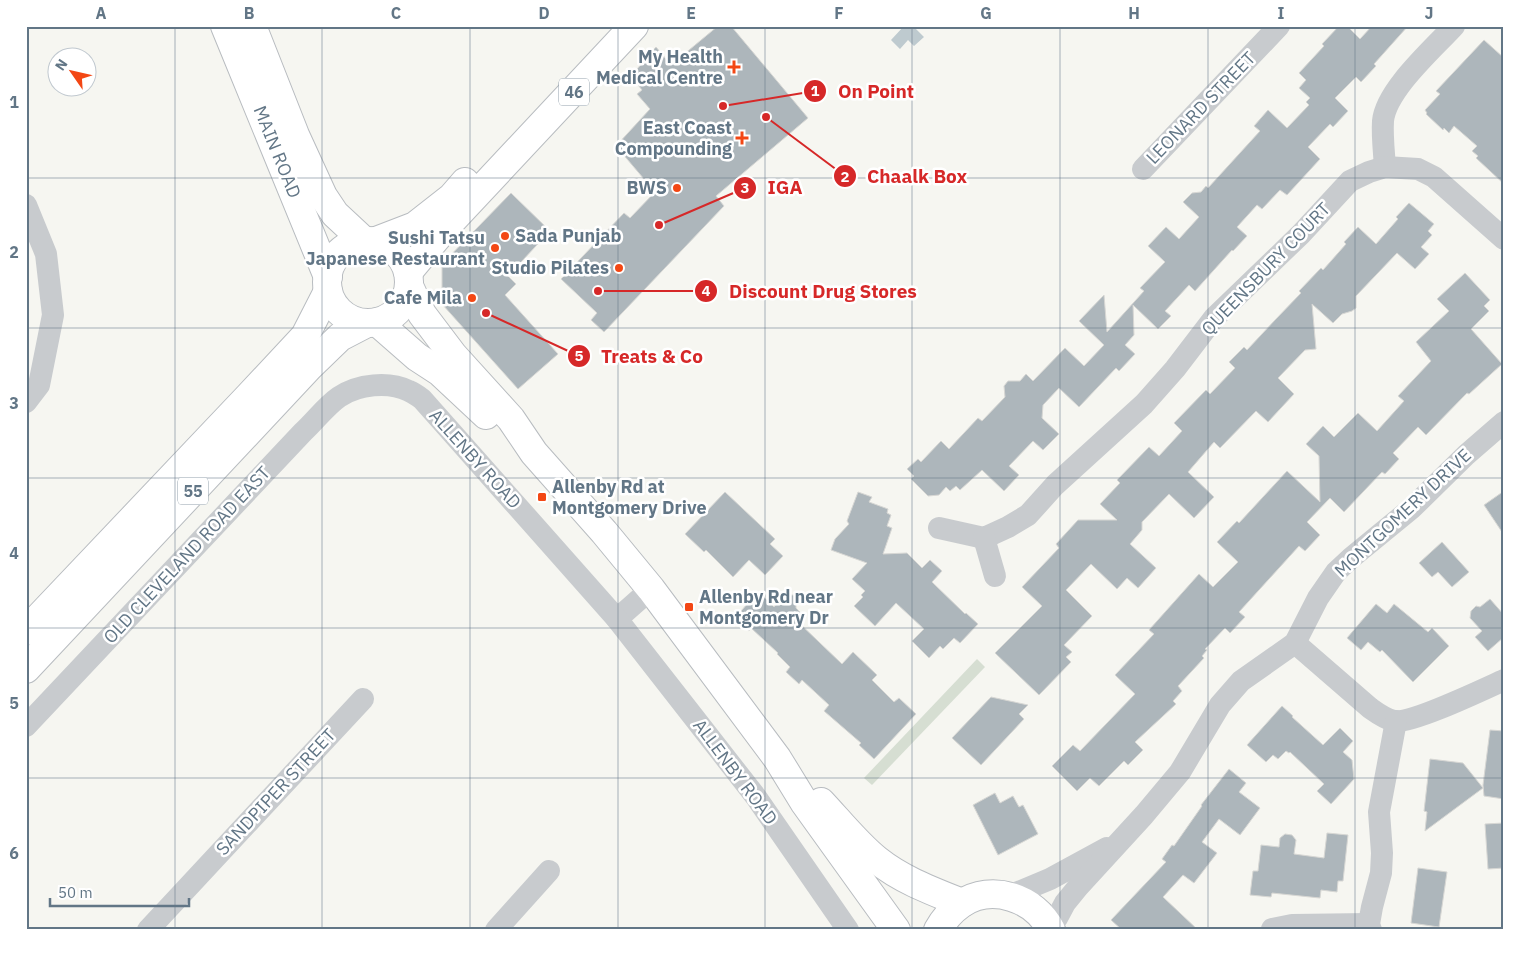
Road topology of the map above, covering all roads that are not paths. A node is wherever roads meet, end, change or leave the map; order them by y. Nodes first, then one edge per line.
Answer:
1 (224, 26) edge
2 (252, 26) edge
3 (616, 26) edge
4 (634, 26) edge
5 (1279, 26) edge
6 (1454, 26) edge
7 (1385, 167) junction
8 (1143, 169) dead end
9 (26, 205) edge
10 (1504, 239) edge
11 (370, 241) junction
12 (408, 279) junction
13 (328, 284) junction
14 (372, 322) junction
15 (352, 390) joint
16 (26, 402) edge
17 (1504, 422) edge
18 (534, 453) junction
19 (939, 528) dead end
20 (984, 538) junction
21 (995, 576) dead end
22 (651, 589) junction
23 (617, 619) junction
24 (26, 631) edge
25 (1295, 643) junction
26 (26, 669) edge
27 (1504, 680) edge
28 (363, 699) dead end
29 (1396, 721) junction
30 (26, 726) edge
31 (777, 758) junction
32 (1122, 840) junction
33 (549, 871) dead end
34 (1009, 896) junction
35 (962, 903) junction
36 (504, 927) edge
37 (1049, 927) edge
38 (1370, 927) edge
39 (148, 930) edge
40 (848, 930) edge
41 (896, 930) edge
42 (938, 930) edge
43 (1272, 930) edge

1 - 13 main road, MAIN ROAD
2 - 11 main road, MAIN ROAD
3 - 11 main road, 46
4 - 12 main road, 46
5 - 8 street, LEONARD STREET
6 - 7 street
7 - 10 street, QUEENSBURY COURT
7 - 20 street, QUEENSBURY COURT
9 - 16 street
11 - 12 main road
11 - 13 main road, 46
12 - 14 main road, 46
12 - 18 main road, ALLENBY ROAD
13 - 14 main road
13 - 24 main road, 55
14 - 18 main road, ALLENBY ROAD
14 - 26 main road, 55
15 - 23 street, ALLENBY ROAD
15 - 30 street, OLD CLEVELAND ROAD EAST
17 - 25 street, MONTGOMERY DRIVE
18 - 22 main road, ALLENBY ROAD
19 - 20 street
20 - 21 street
22 - 23 street
22 - 31 main road, ALLENBY ROAD
23 - 40 street, ALLENBY ROAD
25 - 29 street
25 - 32 street, MONTGOMERY DRIVE
27 - 29 street
28 - 39 street, SANDPIPER STREET
29 - 38 street
31 - 35 main road, ALLENBY ROAD
31 - 41 main road, ALLENBY ROAD
32 - 34 street, MONTGOMERY DRIVE
32 - 37 street, MONTGOMERY DRIVE
33 - 36 street
34 - 35 main road
34 - 37 main road
35 - 42 main road
38 - 43 street

